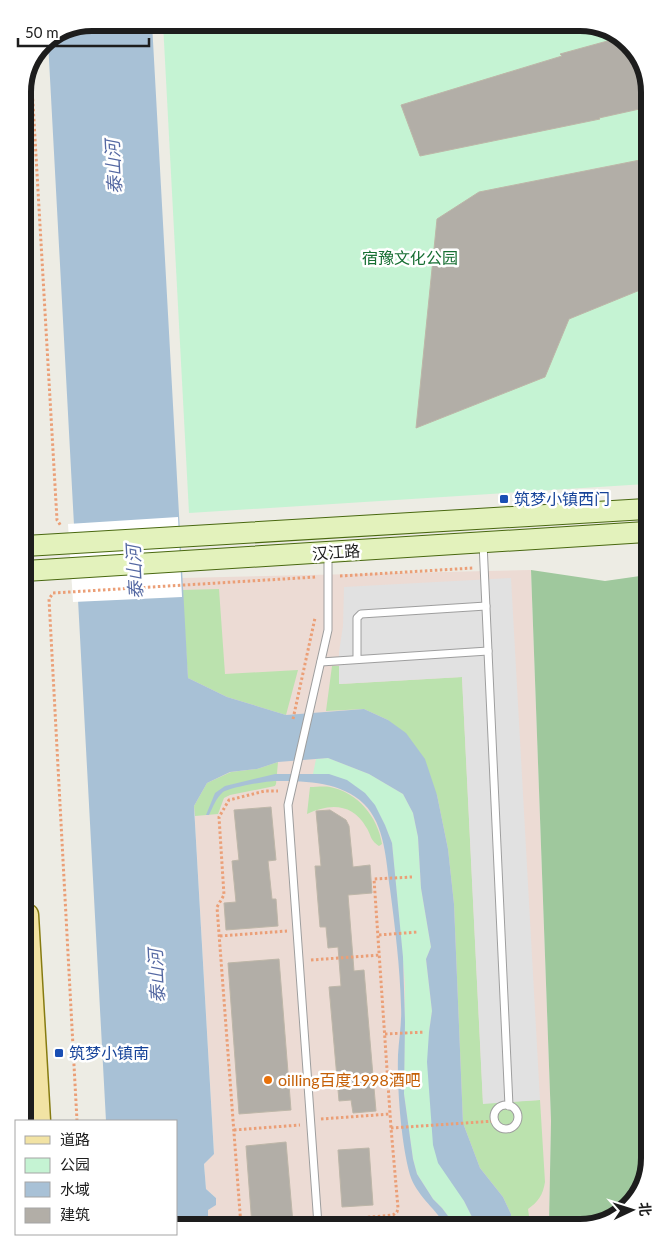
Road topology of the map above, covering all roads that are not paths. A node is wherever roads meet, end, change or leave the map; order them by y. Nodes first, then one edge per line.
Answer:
1 (641, 509) edge
2 (641, 532) edge
3 (483, 542) junction
4 (31, 544) edge
5 (328, 552) junction
6 (31, 571) edge
7 (486, 606) junction
8 (488, 651) junction
9 (357, 659) junction
10 (321, 662) junction
11 (31, 984) edge
12 (509, 1106) junction
13 (39, 1120) edge
14 (318, 1219) edge

1 - 4 street, 汉江路
2 - 3 street, 汉江路
3 - 5 street, 汉江路
3 - 7 lane
5 - 6 street, 汉江路
5 - 10 lane
7 - 8 lane
7 - 9 lane
8 - 9 lane
8 - 12 lane
9 - 10 lane
10 - 14 lane
11 - 13 main road
12 - 12 lane

